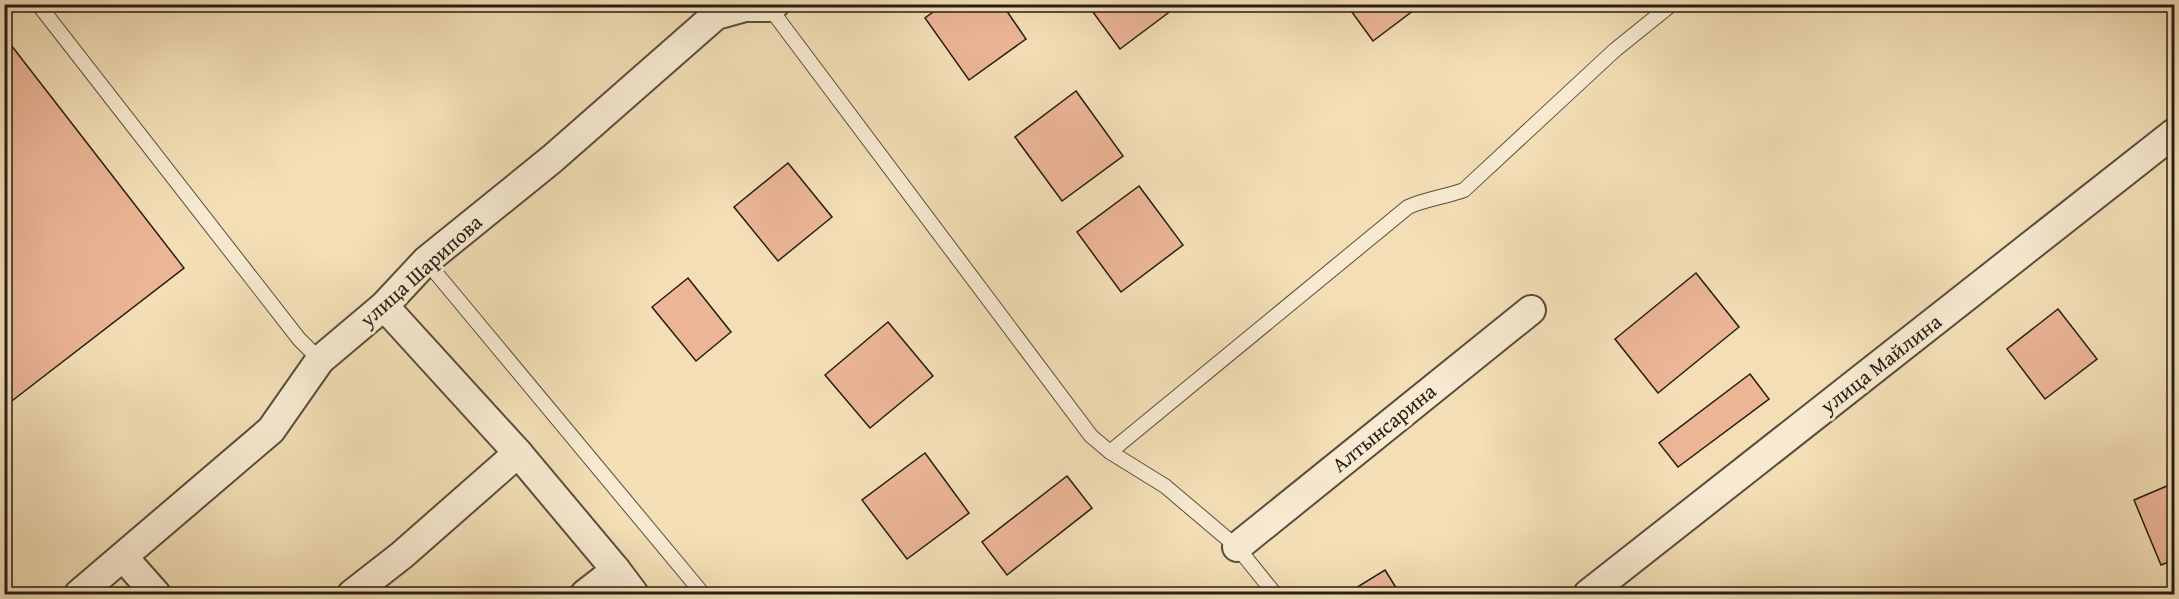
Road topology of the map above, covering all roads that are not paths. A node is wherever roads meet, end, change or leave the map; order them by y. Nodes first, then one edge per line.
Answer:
1 (38, 4) edge
2 (1672, 4) edge
3 (772, 6) edge
4 (2175, 133) edge
5 (426, 261) junction
6 (384, 306) junction
7 (1531, 310) dead end
8 (320, 360) junction
9 (1110, 452) junction
10 (518, 453) junction
11 (1237, 547) junction
12 (124, 558) junction
13 (616, 570) junction
14 (79, 594) edge
15 (156, 594) edge
16 (352, 594) edge
17 (585, 594) edge
18 (634, 594) edge
19 (703, 594) edge
20 (1275, 594) edge
21 (1588, 594) edge

1 - 8 lane
2 - 9 lane
3 - 5 street, улица Шарипова
3 - 9 lane
4 - 21 street, улица Майлина
5 - 6 street, улица Шарипова
5 - 19 lane
6 - 8 street, улица Шарипова
6 - 10 street
7 - 11 street, Алтынсарина
8 - 12 street, улица Шарипова
9 - 11 lane
10 - 13 street
10 - 16 street
11 - 20 lane
12 - 14 street, улица Шарипова
12 - 15 street
13 - 17 street
13 - 18 street

